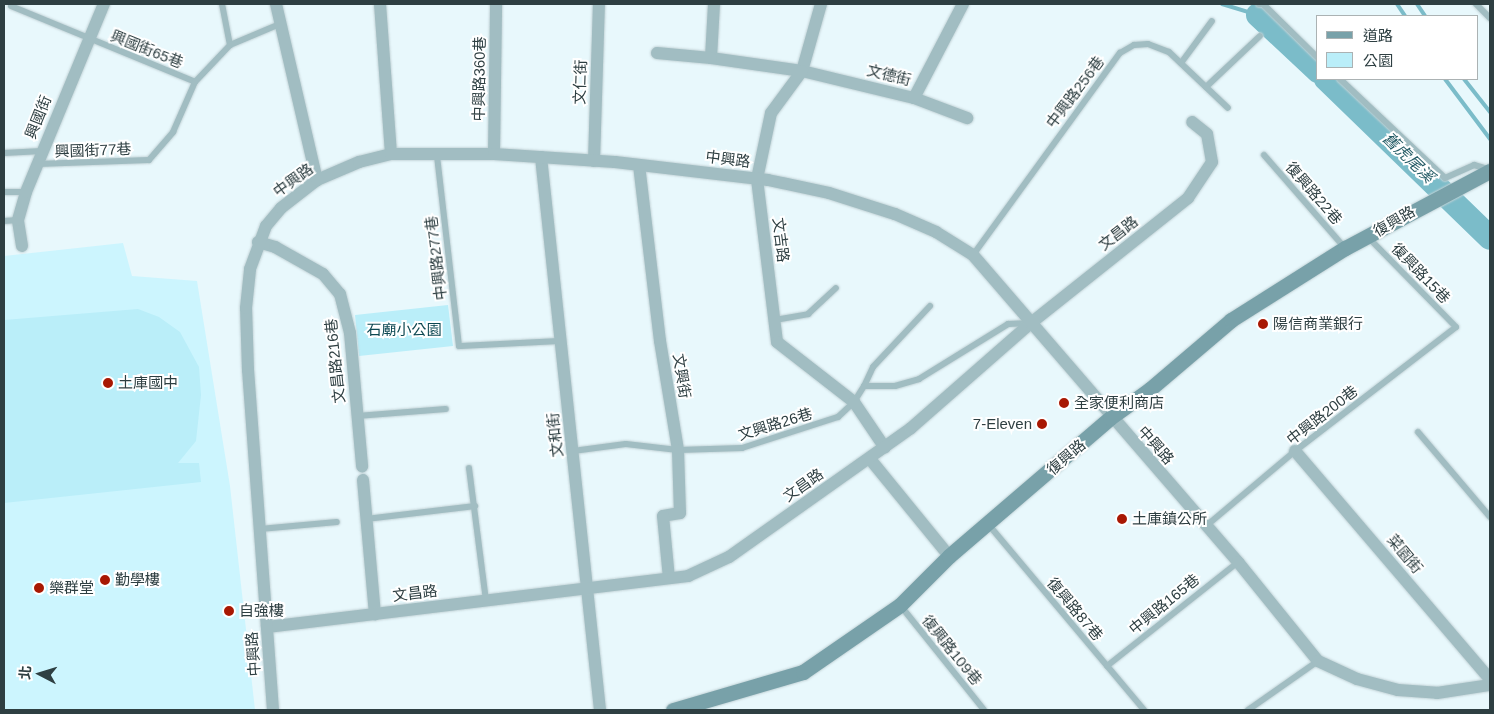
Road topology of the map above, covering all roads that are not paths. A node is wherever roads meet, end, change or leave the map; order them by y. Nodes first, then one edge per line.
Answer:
1 (104, 4) edge
2 (222, 4) edge
3 (276, 4) edge
4 (380, 4) edge
5 (496, 4) edge
6 (598, 4) edge
7 (714, 4) edge
8 (820, 4) edge
9 (962, 4) edge
10 (1259, 4) edge
11 (1264, 4) edge
12 (1476, 4) edge
13 (11, 6) dead end
14 (1490, 18) edge
15 (1212, 21) dead end
16 (280, 24) junction
17 (1260, 36) dead end
18 (91, 40) junction
19 (230, 46) junction
20 (657, 53) dead end
21 (1316, 56) edge
22 (712, 58) junction
23 (1181, 63) junction
24 (802, 70) junction
25 (1341, 80) edge
26 (195, 82) junction
27 (1206, 87) junction
28 (914, 98) junction
29 (1228, 108) dead end
30 (967, 118) dead end
31 (1192, 122) dead end
32 (42, 151) junction
33 (4, 154) edge
34 (391, 154) junction
35 (494, 154) junction
36 (1264, 154) dead end
37 (437, 156) junction
38 (541, 157) junction
39 (594, 161) junction
40 (37, 164) junction
41 (639, 165) junction
42 (1490, 170) edge
43 (757, 179) junction
44 (317, 180) junction
45 (4, 192) edge
46 (26, 192) junction
47 (18, 220) junction
48 (4, 221) edge
49 (1368, 236) junction
50 (258, 242) junction
51 (22, 246) dead end
52 (1345, 248) junction
53 (973, 255) junction
54 (836, 288) dead end
55 (930, 306) dead end
56 (775, 320) junction
57 (1031, 323) junction
58 (1456, 327) joint
59 (561, 341) junction
60 (864, 386) junction
61 (854, 402) junction
62 (446, 409) dead end
63 (358, 416) junction
64 (1110, 418) junction
65 (1418, 432) dead end
66 (884, 448) junction
67 (678, 450) junction
68 (573, 451) junction
69 (1296, 451) junction
70 (870, 458) junction
71 (362, 466) dead end
72 (469, 468) dead end
73 (363, 480) dead end
74 (475, 506) junction
75 (1490, 517) edge
76 (366, 518) junction
77 (337, 522) dead end
78 (988, 524) junction
79 (1206, 526) junction
80 (260, 530) junction
81 (949, 556) junction
82 (1238, 562) junction
83 (669, 578) junction
84 (587, 588) junction
85 (486, 600) junction
86 (900, 606) junction
87 (375, 614) junction
88 (267, 627) junction
89 (1318, 661) junction
90 (1107, 666) junction
91 (1490, 679) edge
92 (1490, 685) edge
93 (273, 710) edge
94 (600, 710) edge
95 (677, 710) edge
96 (984, 710) edge
97 (1144, 710) edge
98 (1248, 710) edge

1 - 18 street, 興國街
2 - 19 lane
3 - 16 street
4 - 34 street
5 - 35 street, 中興路360巷
6 - 39 street, 文仁街
7 - 22 street
8 - 24 street, 文吉路
9 - 28 street
10 - 11 lane
11 - 21 lane
12 - 14 lane
13 - 18 lane, 興國街65巷
15 - 23 lane
16 - 19 lane
16 - 44 street
17 - 27 lane
18 - 26 lane, 興國街65巷
18 - 32 street, 興國街
19 - 26 lane
20 - 22 street, 文德街
22 - 24 street, 文德街
23 - 27 lane, 中興路256巷
23 - 53 lane, 中興路256巷
24 - 28 street, 文德街
24 - 43 street, 文吉路
25 - 42 lane
26 - 40 lane, 興國街77巷
27 - 29 lane, 中興路256巷
28 - 30 street, 文德街
31 - 57 street, 文昌路
32 - 33 lane
32 - 40 street, 興國街
34 - 37 street, 中興路
34 - 44 street, 中興路
35 - 37 street, 中興路
35 - 38 street, 中興路
36 - 52 lane, 復興路22巷
37 - 59 lane, 中興路277巷
38 - 39 street, 中興路
38 - 59 street, 文和街
39 - 41 street, 中興路
40 - 46 street, 興國街
41 - 43 street, 中興路
41 - 67 street, 文興街
42 - 49 main road, 復興路
43 - 53 street, 中興路
43 - 56 street, 文吉路
44 - 50 street, 中興路
45 - 46 lane
46 - 47 street, 興國街
47 - 48 lane
47 - 51 street, 興國街
49 - 52 main road, 復興路
49 - 58 lane, 復興路15巷
50 - 63 street, 文昌路216巷
50 - 80 street, 中興路
52 - 64 main road, 復興路
53 - 57 street, 中興路
54 - 56 lane
55 - 60 lane, 文興路26巷
56 - 61 street, 文吉路
57 - 60 lane
57 - 64 street, 中興路
57 - 66 street, 文昌路
58 - 69 lane, 中興路200巷
59 - 68 street, 文和街
60 - 61 lane, 文興路26巷
61 - 66 street, 文吉路
61 - 67 lane, 文興路26巷
62 - 63 lane
63 - 71 street, 文昌路216巷
64 - 78 main road, 復興路
64 - 79 street, 中興路
65 - 75 lane
66 - 70 street, 文昌路
67 - 68 lane, 文興路26巷
67 - 83 street, 文興街
68 - 84 street, 文和街
69 - 79 lane, 中興路200巷
69 - 91 street, 菜園街
70 - 81 street
70 - 83 street, 文昌路
72 - 74 lane
73 - 76 street
74 - 76 lane
74 - 85 lane
76 - 87 street
77 - 80 lane
78 - 81 main road, 復興路
78 - 90 lane, 復興路87巷
79 - 82 street, 中興路
80 - 88 street, 中興路
81 - 86 main road, 復興路
82 - 89 street, 中興路
82 - 90 lane, 中興路165巷
83 - 84 street, 文昌路
84 - 85 street, 文昌路
84 - 94 street, 文和街
85 - 87 street, 文昌路
86 - 95 main road, 復興路
86 - 96 lane, 復興路109巷
87 - 88 street, 文昌路
88 - 93 street, 中興路
89 - 92 street, 中興路
89 - 98 lane
90 - 97 lane, 復興路87巷

